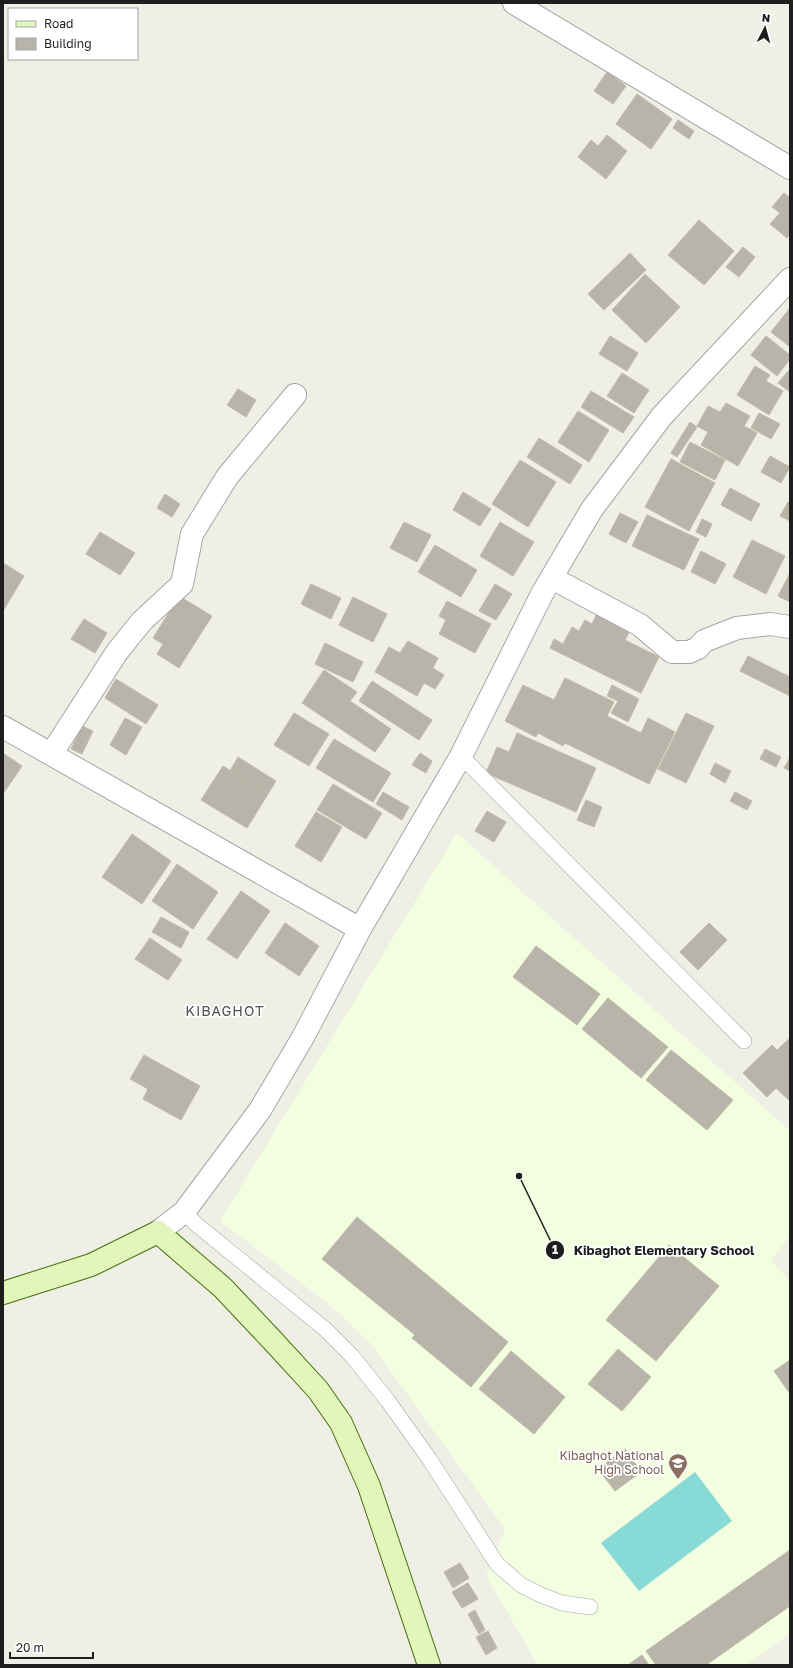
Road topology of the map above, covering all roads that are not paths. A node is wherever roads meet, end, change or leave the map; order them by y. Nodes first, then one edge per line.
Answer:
1 (514, 3) edge
2 (790, 168) edge
3 (790, 279) edge
4 (294, 395) dead end
5 (552, 578) junction
6 (790, 627) edge
7 (3, 727) edge
8 (52, 753) junction
9 (461, 756) junction
10 (360, 929) junction
11 (744, 1041) dead end
12 (184, 1212) junction
13 (158, 1232) junction
14 (3, 1293) edge
15 (590, 1608) dead end
16 (428, 1665) edge

1 - 2 street
3 - 5 street
4 - 8 street
5 - 6 street
5 - 9 street
7 - 8 street
8 - 10 street
9 - 10 street
9 - 11 lane
10 - 12 street
12 - 13 street
12 - 15 lane
13 - 14 street
13 - 16 street

